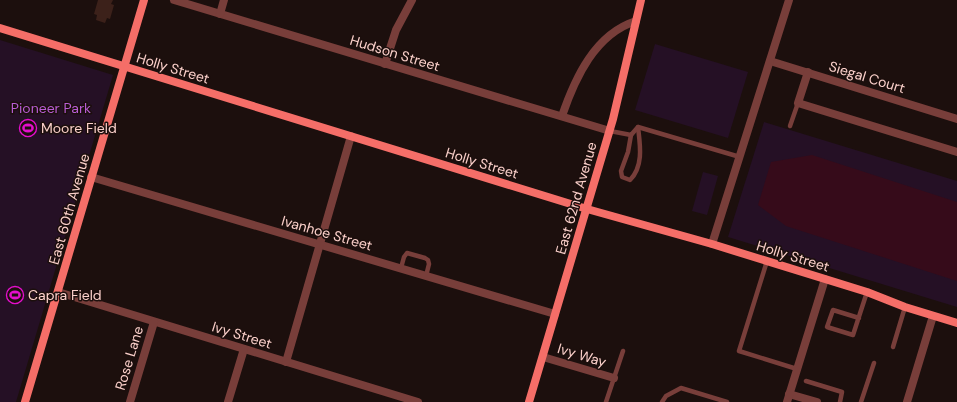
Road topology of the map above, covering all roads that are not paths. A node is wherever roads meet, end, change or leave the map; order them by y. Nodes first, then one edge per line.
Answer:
1 (144, 0) edge
2 (174, 0) edge
3 (224, 0) edge
4 (412, 0) edge
5 (641, 0) edge
6 (789, 0) edge
7 (220, 14) junction
8 (636, 21) junction
9 (0, 28) edge
10 (770, 60) junction
11 (385, 64) junction
12 (124, 66) junction
13 (808, 72) junction
14 (798, 103) junction
15 (562, 116) junction
16 (957, 119) edge
17 (790, 126) dead end
18 (638, 127) junction
19 (610, 130) junction
20 (631, 135) junction
21 (351, 136) junction
22 (957, 152) edge
23 (740, 158) junction
24 (91, 177) junction
25 (587, 209) junction
26 (320, 244) junction
27 (712, 244) junction
28 (767, 261) junction
29 (401, 268) junction
30 (426, 276) junction
31 (824, 279) junction
32 (58, 292) junction
33 (867, 292) junction
34 (904, 307) junction
35 (555, 314) junction
36 (933, 316) junction
37 (859, 318) junction
38 (154, 322) junction
39 (957, 324) edge
40 (893, 347) dead end
41 (244, 349) junction
42 (623, 351) dead end
43 (543, 357) junction
44 (286, 362) junction
45 (874, 363) dead end
46 (797, 369) junction
47 (614, 378) junction
48 (806, 381) dead end
49 (789, 394) junction
50 (26, 402) edge
51 (130, 402) edge
52 (228, 402) edge
53 (418, 402) edge
54 (530, 402) edge
55 (606, 402) edge
56 (662, 402) edge
57 (727, 402) edge
58 (787, 402) edge
59 (817, 402) edge
60 (840, 402) edge
61 (862, 402) edge
62 (907, 402) edge

1 - 12 street, East 60th Avenue
2 - 7 street, Hudson Street
3 - 7 street
4 - 11 street
5 - 8 street, East 62nd Avenue
6 - 10 street
7 - 11 street, Hudson Street
8 - 15 street
8 - 19 street, East 62nd Avenue
9 - 12 street, Holly Street
10 - 13 street, Siegal Court
10 - 23 street
11 - 15 street, Hudson Street
12 - 21 street, Holly Street
12 - 24 street, East 60th Avenue
13 - 14 street
13 - 16 street, Siegal Court
14 - 17 lane
14 - 22 street
15 - 19 street, Hudson Street
18 - 20 lane
18 - 20 lane
18 - 23 lane
19 - 20 lane
19 - 25 street, East 62nd Avenue
21 - 25 street, Holly Street
21 - 26 street
23 - 27 street
24 - 26 street, Ivanhoe Street
24 - 32 street, East 60th Avenue
25 - 27 street, Holly Street
25 - 35 street, East 62nd Avenue
26 - 29 street, Ivanhoe Street
26 - 44 street
27 - 28 street, Holly Street
28 - 31 street, Holly Street
28 - 46 lane
29 - 30 street, Ivanhoe Street
29 - 30 lane
30 - 35 street, Ivanhoe Street
31 - 33 street, Holly Street
31 - 46 street
32 - 38 street, Ivy Street
32 - 50 street, East 60th Avenue
33 - 34 street, Holly Street
33 - 37 lane
34 - 36 street, Holly Street
34 - 40 lane
35 - 43 street, East 62nd Avenue
36 - 39 street, Holly Street
36 - 62 street
37 - 37 lane
38 - 41 street, Ivy Street
38 - 51 street, Rose Lane
41 - 44 street, Ivy Street
41 - 52 street
42 - 47 lane
43 - 47 street, Ivy Way
43 - 54 street, East 62nd Avenue
44 - 53 street, Ivy Street
45 - 61 lane
46 - 49 street
47 - 55 lane
48 - 60 lane
49 - 58 street
49 - 59 street
56 - 57 lane

